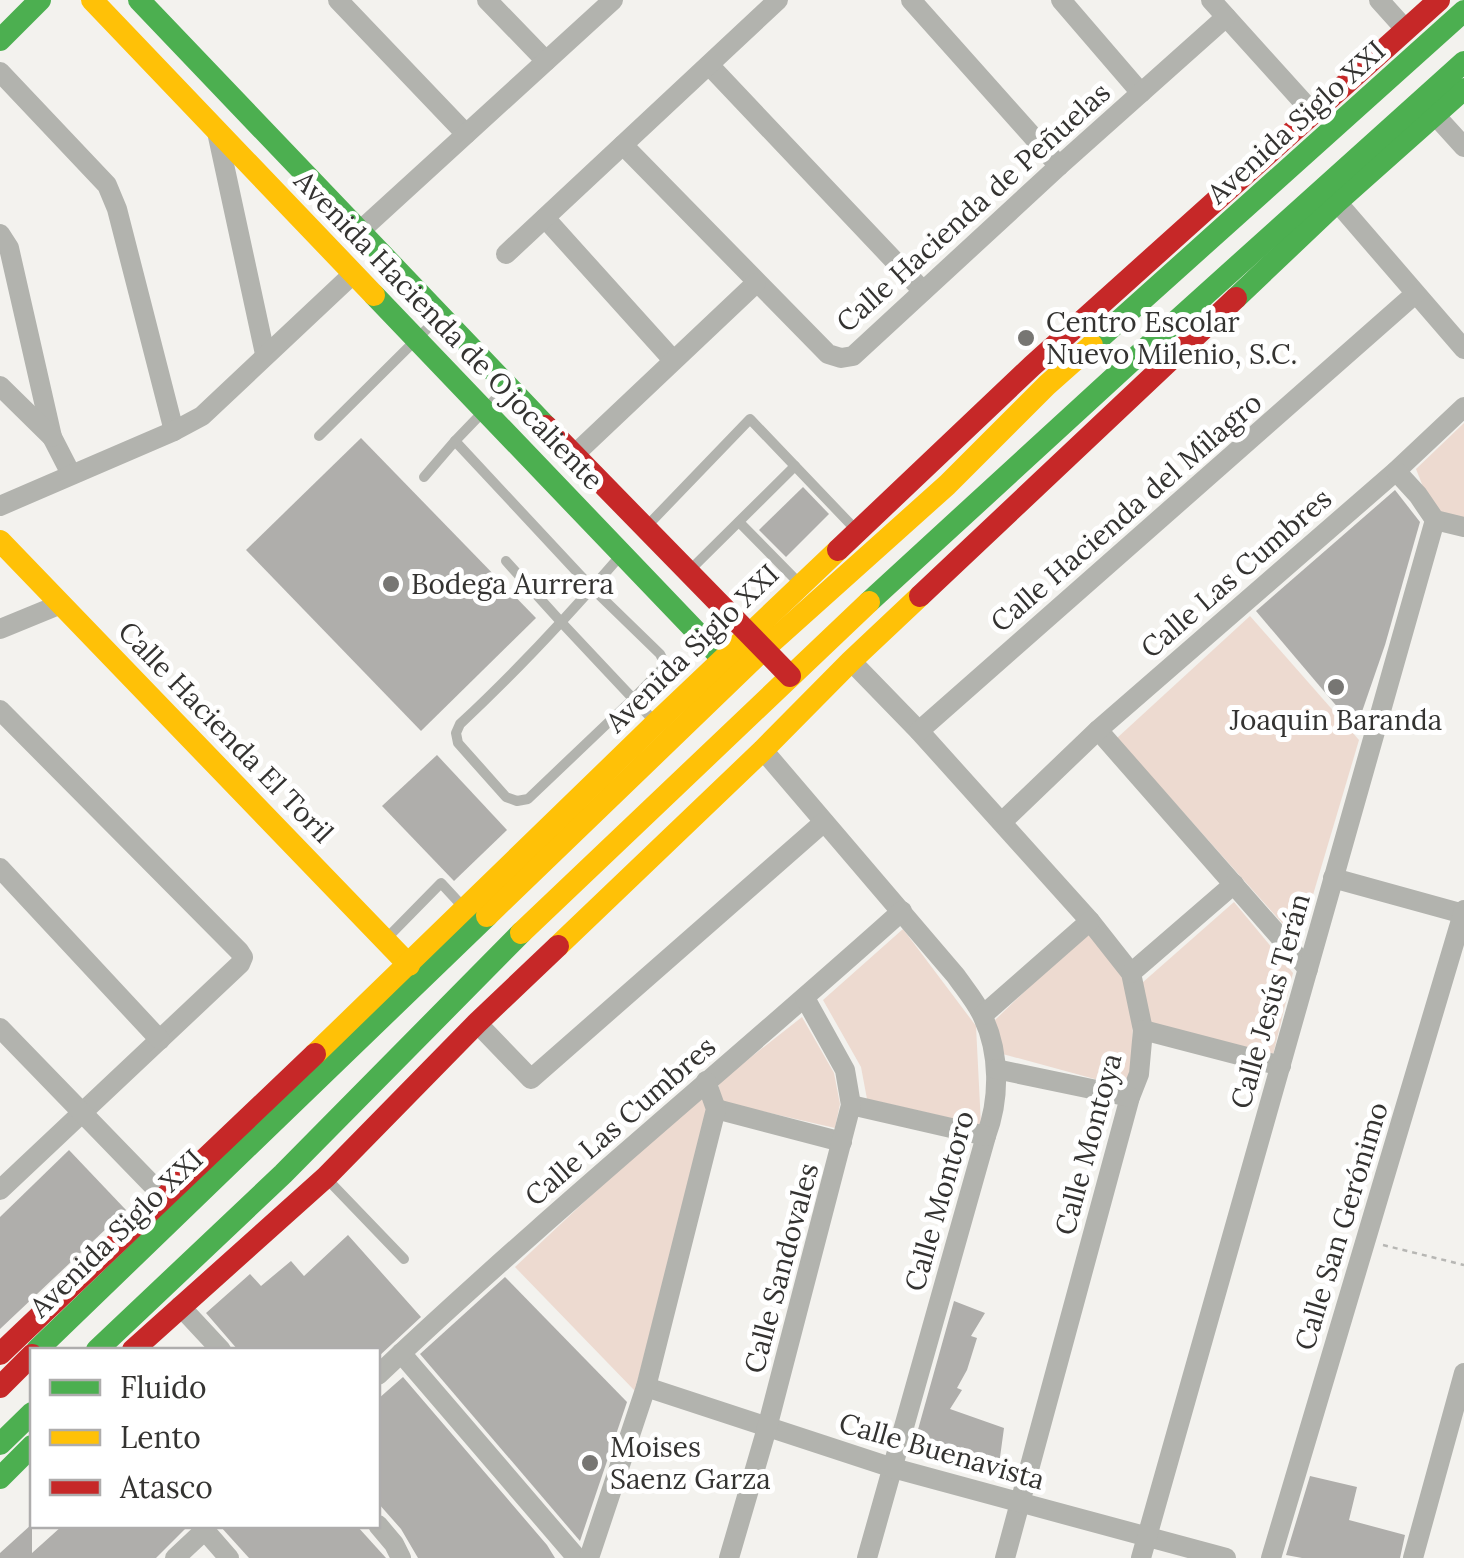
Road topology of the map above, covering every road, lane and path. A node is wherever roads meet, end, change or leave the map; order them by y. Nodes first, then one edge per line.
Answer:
1 (40, 0) edge
2 (92, 0) edge
3 (138, 0) edge
4 (338, 0) edge
5 (488, 0) edge
6 (612, 0) edge
7 (778, 0) edge
8 (911, 0) edge
9 (1061, 0) edge
10 (1212, 0) edge
11 (1379, 0) edge
12 (1439, 0) edge
13 (1464, 12) edge
14 (1226, 17) junction
15 (1406, 30) junction
16 (0, 40) edge
17 (546, 60) junction
18 (1464, 62) edge
19 (708, 65) junction
20 (0, 72) edge
21 (1464, 89) edge
22 (1141, 93) junction
23 (1313, 113) junction
24 (1435, 115) junction
25 (217, 130) junction
26 (466, 134) junction
27 (623, 145) junction
28 (1464, 146) edge
29 (1059, 166) junction
30 (1337, 202) junction
31 (545, 218) junction
32 (360, 231) junction
33 (0, 234) edge
34 (506, 254) dead end
35 (353, 274) junction
36 (1244, 274) junction
37 (756, 282) junction
38 (922, 291) junction
39 (1415, 294) junction
40 (439, 316) junction
41 (416, 339) junction
42 (1464, 349) edge
43 (266, 354) junction
44 (673, 360) junction
45 (1032, 366) junction
46 (1047, 385) junction
47 (0, 386) edge
48 (508, 386) junction
49 (1464, 407) edge
50 (484, 410) junction
51 (174, 431) junction
52 (319, 436) dead end
53 (52, 437) junction
54 (455, 441) junction
55 (574, 455) junction
56 (796, 466) junction
57 (1396, 471) junction
58 (71, 474) junction
59 (424, 477) dead end
60 (947, 485) junction
61 (0, 506) edge
62 (964, 516) junction
63 (1435, 520) junction
64 (739, 522) junction
65 (1464, 526) edge
66 (646, 528) junction
67 (858, 532) junction
68 (984, 536) junction
69 (0, 541) edge
70 (622, 554) junction
71 (506, 562) dead end
72 (688, 572) junction
73 (800, 587) junction
74 (592, 588) junction
75 (716, 601) junction
76 (61, 604) junction
77 (682, 616) junction
78 (562, 624) junction
79 (0, 629) edge
80 (756, 642) junction
81 (851, 661) junction
82 (730, 667) junction
83 (790, 676) junction
84 (689, 692) junction
85 (634, 698) junction
86 (762, 702) junction
87 (0, 710) edge
88 (656, 723) junction
89 (1098, 730) junction
90 (919, 731) junction
91 (763, 750) junction
92 (824, 822) junction
93 (1002, 822) junction
94 (0, 868) edge
95 (1333, 878) junction
96 (1234, 884) junction
97 (465, 910) junction
98 (902, 911) junction
99 (1464, 912) edge
100 (1090, 921) junction
101 (385, 940) junction
102 (409, 965) junction
103 (488, 967) junction
104 (1308, 969) junction
105 (1132, 973) junction
106 (511, 990) junction
107 (806, 998) junction
108 (983, 1015) junction
109 (476, 1023) junction
110 (0, 1028) edge
111 (1143, 1030) junction
112 (160, 1040) junction
113 (1281, 1066) junction
114 (996, 1069) junction
115 (706, 1081) junction
116 (1130, 1097) junction
117 (851, 1105) junction
118 (716, 1109) junction
119 (82, 1113) junction
120 (986, 1136) junction
121 (842, 1142) junction
122 (304, 1152) junction
123 (326, 1177) junction
124 (0, 1190) edge
125 (165, 1198) junction
126 (1364, 1240) junction
127 (404, 1259) dead end
128 (1464, 1265) edge
129 (74, 1298) junction
130 (180, 1306) junction
131 (39, 1348) edge
132 (99, 1348) edge
133 (135, 1348) edge
134 (219, 1348) edge
135 (401, 1353) junction
136 (0, 1354) edge
137 (30, 1358) edge
138 (380, 1373) edge
139 (1464, 1373) edge
140 (0, 1386) edge
141 (646, 1388) junction
142 (767, 1428) junction
143 (29, 1432) edge
144 (0, 1444) edge
145 (894, 1468) junction
146 (0, 1478) edge
147 (1020, 1503) junction
148 (380, 1527) edge
149 (203, 1528) edge
150 (1148, 1535) junction
151 (175, 1558) edge
152 (229, 1558) edge
153 (401, 1558) edge
154 (577, 1558) edge
155 (588, 1558) edge
156 (730, 1558) edge
157 (867, 1558) edge
158 (1005, 1558) edge
159 (1141, 1558) edge
160 (1226, 1558) edge
161 (1271, 1558) edge
162 (1413, 1558) edge

1 - 16 main road
2 - 25 main road, Avenida Hacienda de Ojocaliente
3 - 32 main road, Avenida Hacienda de Ojocaliente
4 - 26 street
5 - 17 street
6 - 17 street
7 - 19 street
8 - 29 street
9 - 22 street
10 - 14 street
11 - 15 street
12 - 15 main road, Avenida Siglo XXI
13 - 46 main road, Avenida Siglo XXI
14 - 22 street, Calle Hacienda de Peñuelas
14 - 23 street
15 - 23 main road, Avenida Siglo XXI
17 - 26 street
18 - 36 main road
19 - 27 street
19 - 38 street
20 - 51 street
21 - 24 main road
22 - 29 street, Calle Hacienda de Peñuelas
23 - 45 main road, Avenida Siglo XXI
24 - 28 street
24 - 30 main road
25 - 35 main road, Avenida Hacienda de Ojocaliente
25 - 43 street
26 - 32 street
27 - 31 street
27 - 37 street
29 - 38 street, Calle Hacienda de Peñuelas
30 - 36 main road
30 - 39 street
31 - 34 street
31 - 44 street
32 - 40 main road, Avenida Hacienda de Ojocaliente
33 - 53 street
35 - 41 main road, Avenida Hacienda de Ojocaliente
35 - 43 street
36 - 62 main road
36 - 68 main road
37 - 38 street, Calle Hacienda de Peñuelas
37 - 44 street
39 - 42 street
39 - 90 street, Calle Hacienda del Milagro
40 - 41 lane
40 - 48 main road, Avenida Hacienda de Ojocaliente
41 - 50 main road, Avenida Hacienda de Ojocaliente
41 - 52 lane
43 - 51 street
44 - 55 street
45 - 46 main road
45 - 67 main road, Avenida Siglo XXI
46 - 60 main road, Avenida Siglo XXI
47 - 53 street
48 - 50 lane
48 - 55 main road, Avenida Hacienda de Ojocaliente
49 - 57 street, Calle Las Cumbres
50 - 54 lane
50 - 70 main road, Avenida Hacienda de Ojocaliente
51 - 58 street
53 - 58 street
54 - 59 lane
54 - 74 lane
55 - 66 main road, Avenida Hacienda de Ojocaliente
56 - 64 lane
56 - 66 lane
56 - 67 lane
57 - 63 street
57 - 89 street, Calle Las Cumbres
58 - 61 street
60 - 67 main road
60 - 80 main road, Avenida Siglo XXI
62 - 68 main road
62 - 83 main road
63 - 65 street
63 - 95 street, Calle Jesús Terán
64 - 72 lane
64 - 73 lane
66 - 72 main road, Avenida Hacienda de Ojocaliente
67 - 73 main road, Avenida Siglo XXI
68 - 81 main road
69 - 76 main road, Calle Hacienda El Toril
70 - 74 lane
70 - 77 main road, Avenida Hacienda de Ojocaliente
71 - 78 lane
72 - 75 main road, Avenida Hacienda de Ojocaliente
73 - 75 main road
73 - 80 main road, Avenida Siglo XXI
74 - 78 lane
74 - 85 lane
75 - 80 main road, Avenida Hacienda de Ojocaliente
76 - 79 street
76 - 101 main road, Calle Hacienda El Toril
77 - 82 main road, Avenida Hacienda de Ojocaliente
77 - 84 main road
78 - 85 lane
78 - 85 lane
80 - 82 main road, Avenida Siglo XXI
80 - 83 main road, Avenida Hacienda de Ojocaliente
81 - 90 street, Calle Montoya
81 - 91 main road
82 - 84 main road, Avenida Siglo XXI
82 - 86 main road, Avenida Hacienda de Ojocaliente
82 - 129 main road, Avenida Siglo XXI
83 - 86 main road
84 - 88 main road, Avenida Siglo XXI
85 - 88 lane
86 - 103 main road
87 - 112 street
88 - 97 main road, Avenida Siglo XXI
89 - 93 street, Calle Las Cumbres
89 - 96 street
90 - 93 street, Calle Montoya
91 - 92 street, Calle Montoro
91 - 106 main road
92 - 98 street, Calle Montoro
92 - 109 street
93 - 100 street, Calle Montoya
94 - 112 street
95 - 99 street
95 - 104 street, Calle Jesús Terán
96 - 104 street
96 - 105 street
97 - 101 lane
97 - 102 main road, Avenida Siglo XXI
98 - 107 street, Calle Las Cumbres
98 - 108 street, Calle Montoro
99 - 126 street, Calle San Gerónimo
100 - 105 street, Calle Montoya
100 - 108 street
101 - 102 main road, Calle Hacienda El Toril
102 - 125 main road, Avenida Siglo XXI
103 - 106 main road
103 - 122 main road
104 - 113 street, Calle Jesús Terán
105 - 111 street, Calle Montoya
106 - 109 main road
107 - 115 street, Calle Las Cumbres
107 - 117 street, Calle Sandovales
108 - 114 street, Calle Montoro
109 - 123 main road
110 - 119 street
111 - 113 street
111 - 116 street, Calle Montoya
112 - 119 street
113 - 150 street, Calle Jesús Terán
114 - 116 street
114 - 120 street, Calle Montoro
115 - 118 street
115 - 135 street, Calle Las Cumbres
116 - 147 street, Calle Montoya
117 - 120 street
117 - 121 street, Calle Sandovales
118 - 121 street
118 - 141 street
119 - 124 street
119 - 125 street
120 - 145 street, Calle Montoro
121 - 142 street, Calle Sandovales
122 - 123 lane
122 - 132 main road
123 - 127 lane
123 - 130 main road
125 - 129 main road, Avenida Siglo XXI
126 - 128 path
126 - 161 street, Calle San Gerónimo
129 - 131 main road, Avenida Siglo XXI
129 - 136 main road, Avenida Siglo XXI
130 - 133 main road
130 - 134 street
135 - 138 street, Calle Las Cumbres
135 - 154 street
137 - 140 main road, Avenida Siglo XXI
139 - 162 street
141 - 142 street, Calle Buenavista
141 - 155 street
142 - 145 street, Calle Buenavista
142 - 156 street, Calle Sandovales
143 - 144 main road
143 - 146 main road
145 - 147 street, Calle Buenavista
145 - 157 street, Calle Montoro
147 - 150 street, Calle Buenavista
147 - 158 street, Calle Montoya
148 - 153 street
149 - 151 street
149 - 152 street
150 - 159 street, Calle Jesús Terán
150 - 160 street, Calle Buenavista

